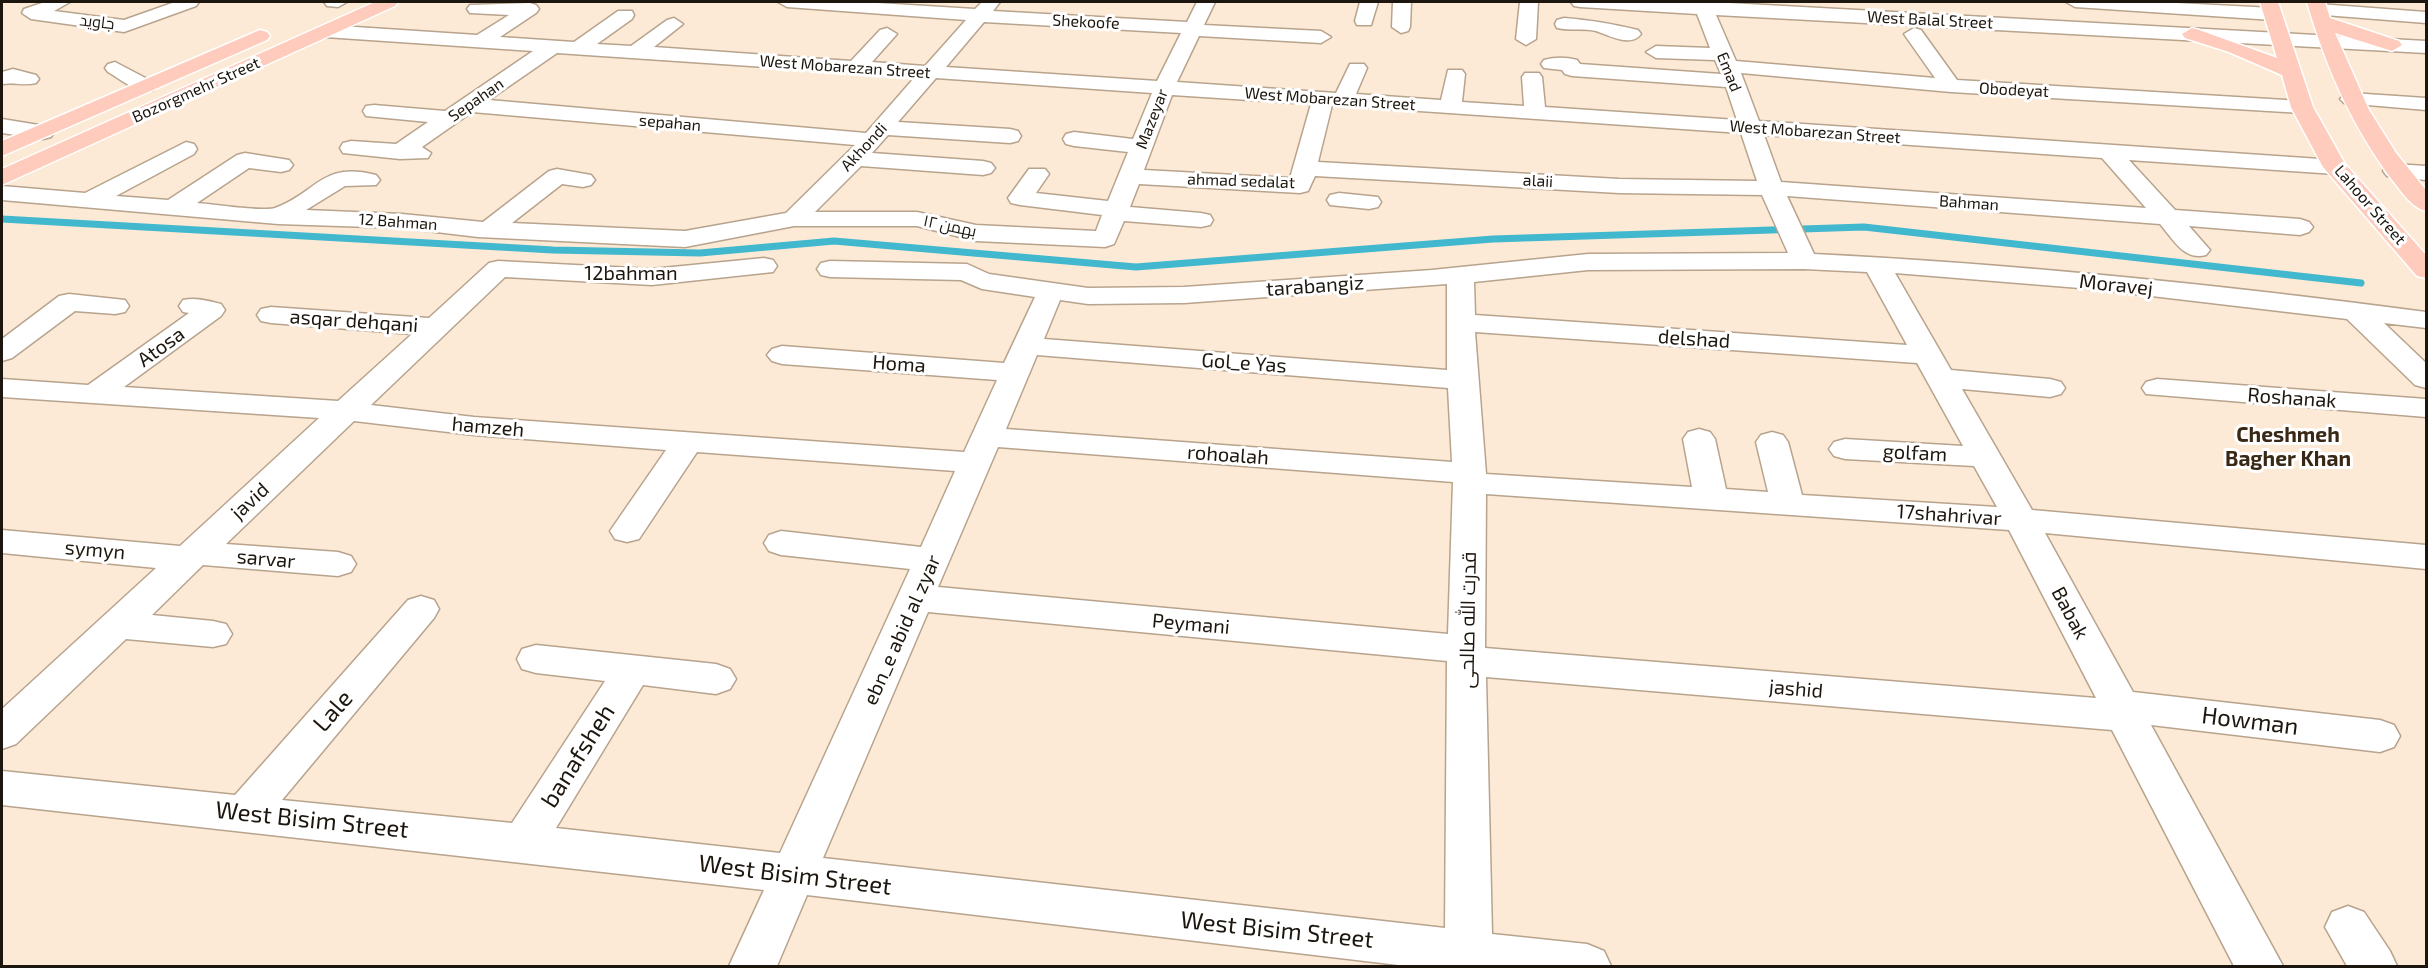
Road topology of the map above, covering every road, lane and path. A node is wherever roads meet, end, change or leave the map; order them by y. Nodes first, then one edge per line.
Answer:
1 (61, 2) edge
2 (190, 2) edge
3 (338, 2) edge
4 (389, 2) edge
5 (787, 2) edge
6 (1206, 2) edge
7 (1369, 2) edge
8 (1402, 2) edge
9 (1529, 2) edge
10 (1567, 2) edge
11 (1580, 2) edge
12 (1933, 2) edge
13 (2075, 2) edge
14 (1702, 5) edge
15 (325, 6) edge
16 (2271, 8) edge
17 (476, 9) dead end
18 (983, 11) edge
19 (625, 15) dead end
20 (2427, 18) edge
21 (2322, 19) edge
22 (1364, 21) dead end
23 (1942, 21) junction
24 (674, 24) dead end
25 (1401, 27) dead end
26 (1193, 29) junction
27 (274, 30) dead end
28 (325, 31) junction
29 (887, 34) dead end
30 (1630, 34) dead end
31 (1914, 34) dead end
32 (2192, 34) junction
33 (1321, 37) dead end
34 (1526, 39) dead end
35 (2280, 39) junction
36 (480, 42) junction
37 (552, 47) junction
38 (2427, 47) edge
39 (577, 49) junction
40 (1656, 52) dead end
41 (634, 53) junction
42 (1551, 64) dead end
43 (1728, 67) junction
44 (115, 68) dead end
45 (855, 68) junction
46 (1357, 68) dead end
47 (2291, 72) junction
48 (932, 73) junction
49 (1455, 74) dead end
50 (1532, 77) dead end
51 (2, 78) edge
52 (29, 79) dead end
53 (146, 86) junction
54 (1951, 87) junction
55 (1164, 88) junction
56 (2351, 99) junction
57 (1333, 100) junction
58 (2427, 104) edge
59 (468, 105) junction
60 (1451, 107) junction
61 (2302, 107) junction
62 (374, 111) dead end
63 (1535, 113) junction
64 (450, 118) junction
65 (2, 126) edge
66 (1750, 127) junction
67 (43, 132) junction
68 (877, 134) junction
69 (1010, 136) dead end
70 (1074, 139) dead end
71 (1141, 147) junction
72 (351, 148) dead end
73 (2, 149) edge
74 (186, 149) dead end
75 (2108, 151) junction
76 (400, 152) junction
77 (437, 154) dead end
78 (855, 159) junction
79 (281, 165) dead end
80 (2335, 166) junction
81 (983, 168) dead end
82 (1305, 168) junction
83 (1358, 171) junction
84 (2395, 171) junction
85 (2427, 173) edge
86 (1037, 174) dead end
87 (1130, 176) junction
88 (368, 180) dead end
89 (583, 180) dead end
90 (3, 184) edge
91 (90, 200) junction
92 (1776, 200) junction
93 (1355, 201) dead end
94 (2427, 204) edge
95 (174, 207) junction
96 (1116, 212) junction
97 (278, 217) junction
98 (794, 219) junction
99 (2166, 219) junction
100 (1201, 220) dead end
101 (2300, 227) dead end
102 (489, 229) junction
103 (976, 233) junction
104 (1105, 239) joint
105 (2197, 250) dead end
106 (1804, 261) junction
107 (2421, 262) edge
108 (1876, 264) junction
109 (764, 266) dead end
110 (830, 268) dead end
111 (498, 269) joint
112 (967, 272) junction
113 (1460, 274) junction
114 (1050, 292) junction
115 (115, 306) dead end
116 (193, 306) dead end
117 (2356, 312) junction
118 (271, 315) dead end
119 (2427, 320) edge
120 (1462, 323) junction
121 (436, 327) junction
122 (2, 352) edge
123 (782, 355) dead end
124 (1021, 359) junction
125 (1934, 367) junction
126 (2427, 379) edge
127 (1462, 380) junction
128 (2, 388) edge
129 (2050, 388) dead end
130 (2157, 388) dead end
131 (95, 394) junction
132 (2427, 408) edge
133 (347, 411) junction
134 (1699, 439) dead end
135 (688, 442) junction
136 (1772, 442) dead end
137 (1845, 448) dead end
138 (980, 450) junction
139 (1984, 457) junction
140 (1470, 478) junction
141 (1711, 498) junction
142 (1788, 504) junction
143 (2021, 520) junction
144 (627, 531) dead end
145 (2, 541) edge
146 (781, 543) dead end
147 (192, 556) junction
148 (2427, 557) edge
149 (932, 560) junction
150 (338, 564) dead end
151 (915, 598) junction
152 (421, 609) dead end
153 (117, 625) junction
154 (213, 634) dead end
155 (1466, 655) junction
156 (536, 658) dead end
157 (633, 669) junction
158 (716, 679) dead end
159 (2122, 711) junction
160 (2, 733) edge
161 (2380, 736) dead end
162 (2, 788) edge
163 (244, 813) junction
164 (523, 843) junction
165 (793, 875) junction
166 (2348, 927) dead end
167 (1468, 959) edge
168 (753, 966) edge
169 (1587, 966) edge
170 (2259, 966) edge
171 (2373, 966) edge

1 - 2 street, جاوید
3 - 15 main road
4 - 28 main road, Bozorgmehr Street
5 - 18 street, Shekoofe
6 - 26 street, Mazeyar
7 - 22 street
8 - 25 street
9 - 34 street
10 - 30 street
11 - 14 street, West Balal Street
12 - 23 street
13 - 16 street
14 - 23 street, West Balal Street
14 - 43 street, Emad
16 - 35 main road, Lahoor Street
17 - 36 street
18 - 26 street, Shekoofe
18 - 48 street, Akhondi
19 - 39 street
20 - 21 street
21 - 35 street, West Balal Street
21 - 38 street
21 - 56 main road
23 - 32 street, West Balal Street
24 - 41 street
26 - 33 street, Shekoofe
26 - 55 street, Mazeyar
27 - 53 main road, Bozorgmehr Street
28 - 36 street, West Mobarezan Street
28 - 90 main road, Bozorgmehr Street
29 - 45 street
31 - 54 street
32 - 35 street, West Balal Street
32 - 47 main road
35 - 47 main road, Lahoor Street
36 - 37 street, West Mobarezan Street
37 - 39 street, West Mobarezan Street
37 - 59 street, Sepahan
39 - 41 street, West Mobarezan Street
40 - 43 street
41 - 45 street, West Mobarezan Street
42 - 43 street
43 - 54 street, Obodeyat
43 - 66 street, Emad
44 - 53 street
45 - 48 street, West Mobarezan Street
46 - 57 street, ahmad sedalat
47 - 61 main road, Lahoor Street
48 - 55 street, West Mobarezan Street
48 - 68 street, Akhondi
49 - 60 street
50 - 63 street
51 - 52 street
53 - 67 main road, Bozorgmehr Street
54 - 61 street, Obodeyat
55 - 57 street, West Mobarezan Street
55 - 71 street, Mazeyar
56 - 58 street
56 - 84 main road
57 - 60 street, West Mobarezan Street
57 - 82 street, ahmad sedalat
59 - 64 street, Sepahan
59 - 68 street, sepahan
60 - 63 street, West Mobarezan Street
61 - 80 main road, Lahoor Street
62 - 64 street
63 - 66 street, West Mobarezan Street
64 - 76 street, Sepahan
65 - 67 street
66 - 75 street, West Mobarezan Street
66 - 92 street, Emad
67 - 73 main road, Bozorgmehr Street
68 - 69 street, sepahan
68 - 78 street, Akhondi
70 - 71 street
71 - 87 street, Mazeyar
72 - 76 street
74 - 91 street
75 - 80 street, West Mobarezan Street
75 - 99 street
76 - 77 street
78 - 81 street
78 - 98 street, Akhondi
79 - 95 street
80 - 107 main road, Lahoor Street
82 - 83 street, alaii
82 - 87 street, ahmad sedalat
83 - 92 street, alaii
83 - 93 street
84 - 85 street
84 - 94 main road
86 - 96 street
87 - 96 street, Mazeyar
88 - 97 street
89 - 102 street
90 - 91 street, 12 Bahman
91 - 95 street, 12 Bahman
92 - 99 street, Bahman
92 - 106 street, Emad
95 - 97 street, 12 Bahman
96 - 100 street
96 - 104 street, Mazeyar
97 - 102 street, 12 Bahman
98 - 102 street, 12 Bahman
98 - 103 street, ۱۲ بهمن
99 - 101 street, Bahman
99 - 105 street
103 - 104 street, ۱۲ بهمن
103 - 112 street
106 - 108 street, Moravej
106 - 113 street, tarabangiz
108 - 117 street, Moravej
108 - 125 street, Babak
109 - 111 street, 12bahman
110 - 112 street, tarabangiz
111 - 121 street, javid
112 - 114 street, tarabangiz
113 - 114 street, tarabangiz
113 - 120 street, قدرت الله صالحی
114 - 124 street, ebn_e abid al zyar
115 - 122 street
116 - 131 street, Atosa
117 - 119 street, Moravej
117 - 126 street
118 - 121 street, asqar dehqani
120 - 125 street, delshad
120 - 127 street, قدرت الله صالحی
121 - 133 street, javid
123 - 124 street, Homa
124 - 127 street, Gol_e Yas
124 - 138 street, ebn_e abid al zyar
125 - 129 street, delshad
125 - 139 street, Babak
127 - 140 street, قدرت الله صالحی
128 - 131 street, hamzeh
130 - 132 street, Roshanak
131 - 133 street, hamzeh
133 - 135 street, hamzeh
133 - 147 street, javid
134 - 141 street
135 - 138 street, hamzeh
135 - 144 street
136 - 142 street
137 - 139 street, golfam
138 - 140 street, rohoalah
138 - 149 street, ebn_e abid al zyar
139 - 143 street, Babak
140 - 141 street, 17shahrivar
140 - 155 street, قدرت الله صالحی
141 - 142 street, 17shahrivar
142 - 143 street, 17shahrivar
143 - 148 street, 17shahrivar
143 - 159 street, Babak
145 - 147 street, symyn
146 - 149 street
147 - 150 street, sarvar
147 - 153 street, javid
149 - 151 street, ebn_e abid al zyar
151 - 155 street, Peymani
151 - 165 street, ebn_e abid al zyar
152 - 163 street, Lale
153 - 154 street
153 - 160 street, javid
155 - 159 street, jashid
155 - 167 street, قدرت الله صالحی
156 - 157 street
157 - 158 street
157 - 164 street, banafsheh
159 - 161 street, Howman
159 - 170 street, Babak
162 - 163 street, West Bisim Street
163 - 164 street, West Bisim Street
164 - 165 street, West Bisim Street
165 - 167 street, West Bisim Street
165 - 168 street, ebn_e abid al zyar
166 - 171 street
167 - 169 street, West Bisim Street

